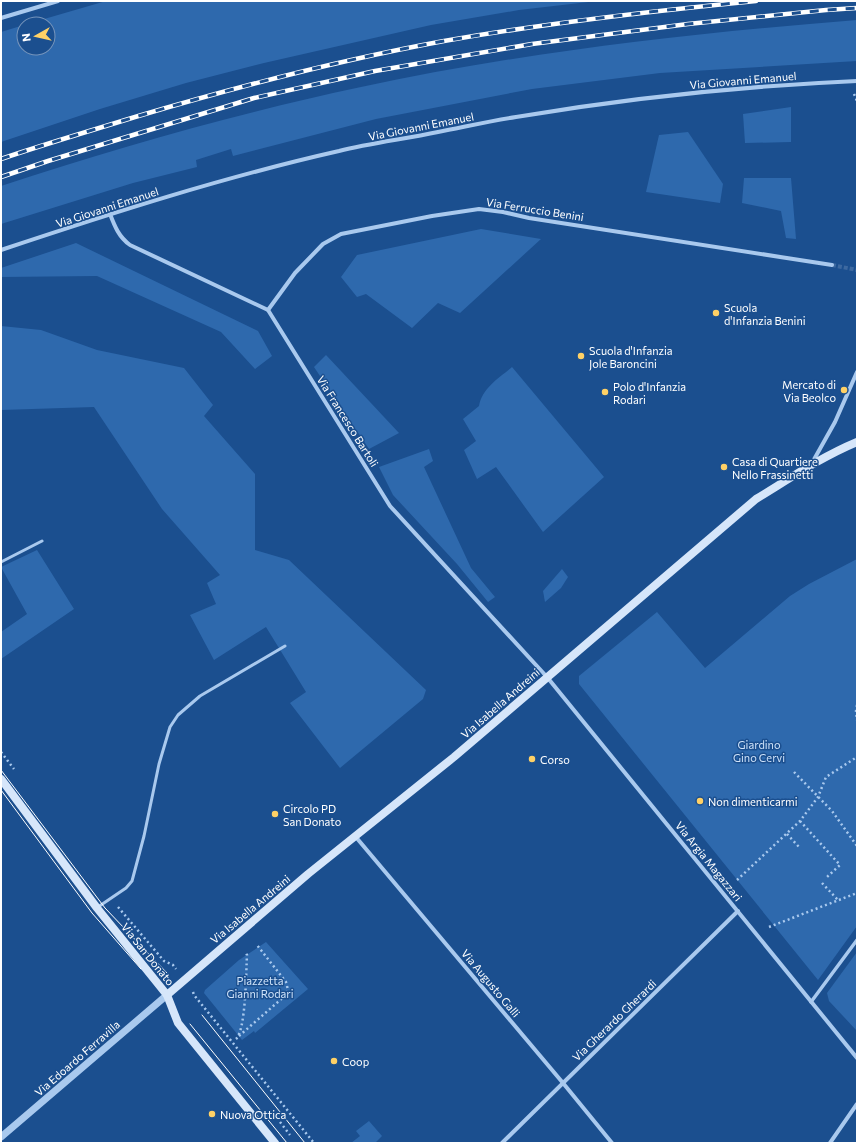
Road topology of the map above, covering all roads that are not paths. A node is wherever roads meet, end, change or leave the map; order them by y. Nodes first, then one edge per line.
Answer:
1 (58, 1) edge
2 (1, 18) edge
3 (857, 82) edge
4 (110, 214) junction
5 (1, 250) edge
6 (832, 265) tunnel mouth
7 (268, 310) junction
8 (857, 372) edge
9 (857, 442) edge
10 (811, 465) junction
11 (42, 541) dead end
12 (1, 562) edge
13 (285, 646) dead end
14 (547, 677) junction
15 (2, 782) edge
16 (355, 836) junction
17 (97, 908) junction
18 (738, 911) junction
19 (857, 940) edge
20 (167, 994) junction
21 (811, 1002) junction
22 (857, 1058) edge
23 (563, 1082) junction
24 (857, 1104) edge
25 (1, 1138) edge
26 (275, 1143) edge
27 (502, 1143) edge
28 (612, 1143) edge
29 (830, 1143) edge

1 - 2 street
3 - 4 street, Via Giovanni Emanuel
4 - 5 street, Via Giovanni Emanuel
4 - 7 street
6 - 7 street, Via Ferruccio Benini
7 - 14 street, Via Francesco Bartoli
8 - 10 street
9 - 10 main road, Via Isabella Andreini
10 - 14 main road, Via Isabella Andreini
11 - 12 lane
13 - 17 lane
14 - 16 main road, Via Isabella Andreini
14 - 18 street, Via Argia Magazzari
15 - 17 main road, Via San Donato
16 - 20 main road, Via Isabella Andreini
16 - 23 street, Via Augusto Galli
17 - 20 main road, Via San Donato
18 - 21 street, Via Argia Magazzari
18 - 23 street, Via Gherardo Gherardi
19 - 21 street
20 - 25 street, Via Edoardo Ferravilla
20 - 26 main road, Via San Donato
21 - 22 street, Via Argia Magazzari
23 - 27 street, Via Gherardo Gherardi
23 - 28 street, Via Augusto Galli
24 - 29 street

